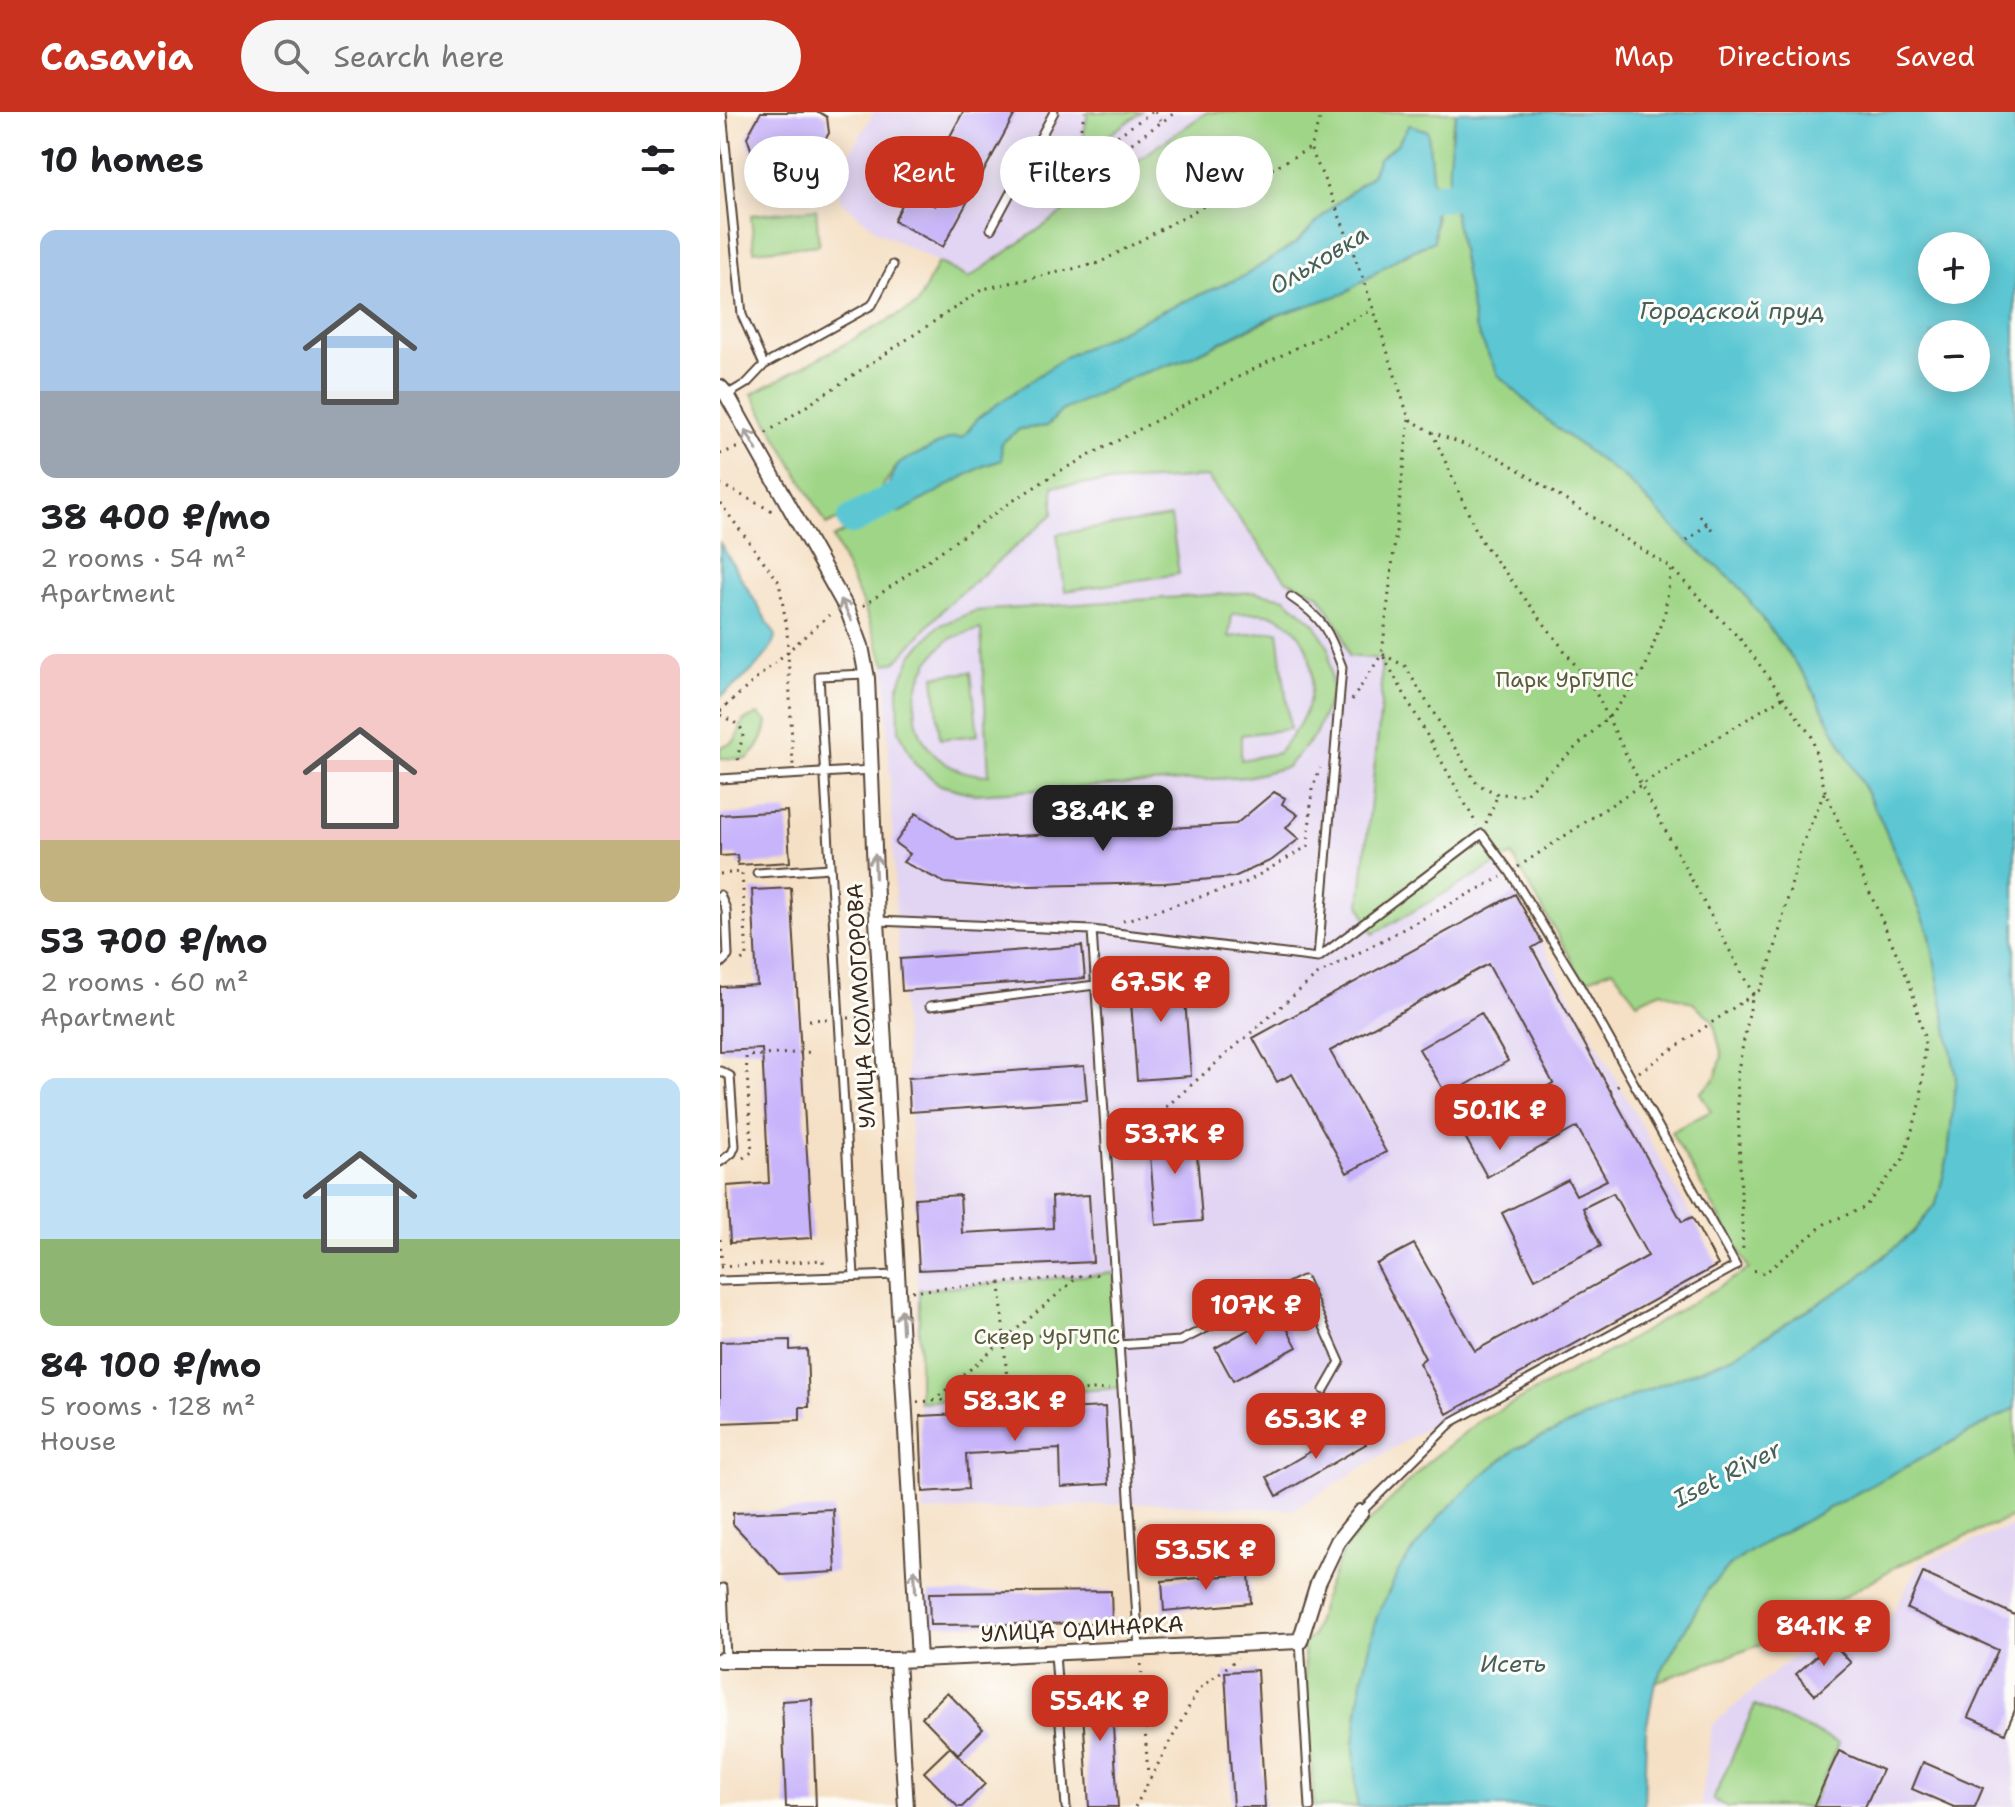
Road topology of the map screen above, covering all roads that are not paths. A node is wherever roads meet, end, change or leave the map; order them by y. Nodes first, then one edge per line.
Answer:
1 (722, 112) edge
2 (1054, 112) edge
3 (991, 229) dead end
4 (893, 265) dead end
5 (764, 365) junction
6 (724, 391) edge
7 (1291, 597) dead end
8 (866, 674) junction
9 (872, 770) junction
10 (824, 773) junction
11 (720, 779) edge
12 (830, 868) junction
13 (757, 873) dead end
14 (720, 895) edge
15 (877, 921) junction
16 (1092, 930) junction
17 (1318, 958) junction
18 (720, 964) edge
19 (1095, 985) junction
20 (930, 1006) dead end
21 (720, 1071) edge
22 (720, 1162) edge
23 (899, 1275) junction
24 (854, 1276) junction
25 (720, 1281) edge
26 (1118, 1345) junction
27 (1324, 1390) dead end
28 (1361, 1512) joint
29 (723, 1588) dead end
30 (1300, 1641) junction
31 (1139, 1649) junction
32 (1055, 1653) junction
33 (919, 1659) junction
34 (723, 1660) edge
35 (897, 1660) junction
36 (906, 1807) edge
37 (1066, 1807) edge
38 (1310, 1807) edge

1 - 5 lane
2 - 3 lane
4 - 5 lane
5 - 6 lane
8 -> 6 street, УЛИЦА КОЛМОГОРОВА
7 - 17 lane
8 - 9 street, УЛИЦА КОЛМОГОРОВА
8 - 10 lane
9 - 10 lane
15 -> 9 street, УЛИЦА КОЛМОГОРОВА
10 - 11 lane
10 - 12 lane
12 - 13 lane
12 - 24 lane
14 - 18 lane
15 - 16 lane
15 - 23 street, УЛИЦА КОЛМОГОРОВА
16 - 17 lane
16 - 19 lane
17 - 28 lane
19 - 20 lane
19 - 26 lane
21 - 22 lane
23 - 24 lane
33 -> 23 street, УЛИЦА КОЛМОГОРОВА
24 - 25 lane
26 - 27 lane
26 - 31 lane
28 - 30 street
29 - 34 lane
30 - 31 street, УЛИЦА ОДИНАРКА
30 - 38 lane
31 - 32 street, УЛИЦА ОДИНАРКА
32 - 33 street, УЛИЦА ОДИНАРКА
32 - 37 lane
33 - 35 street, УЛИЦА ОДИНАРКА
34 - 35 street, УЛИЦА ОДИНАРКА
35 - 36 street

